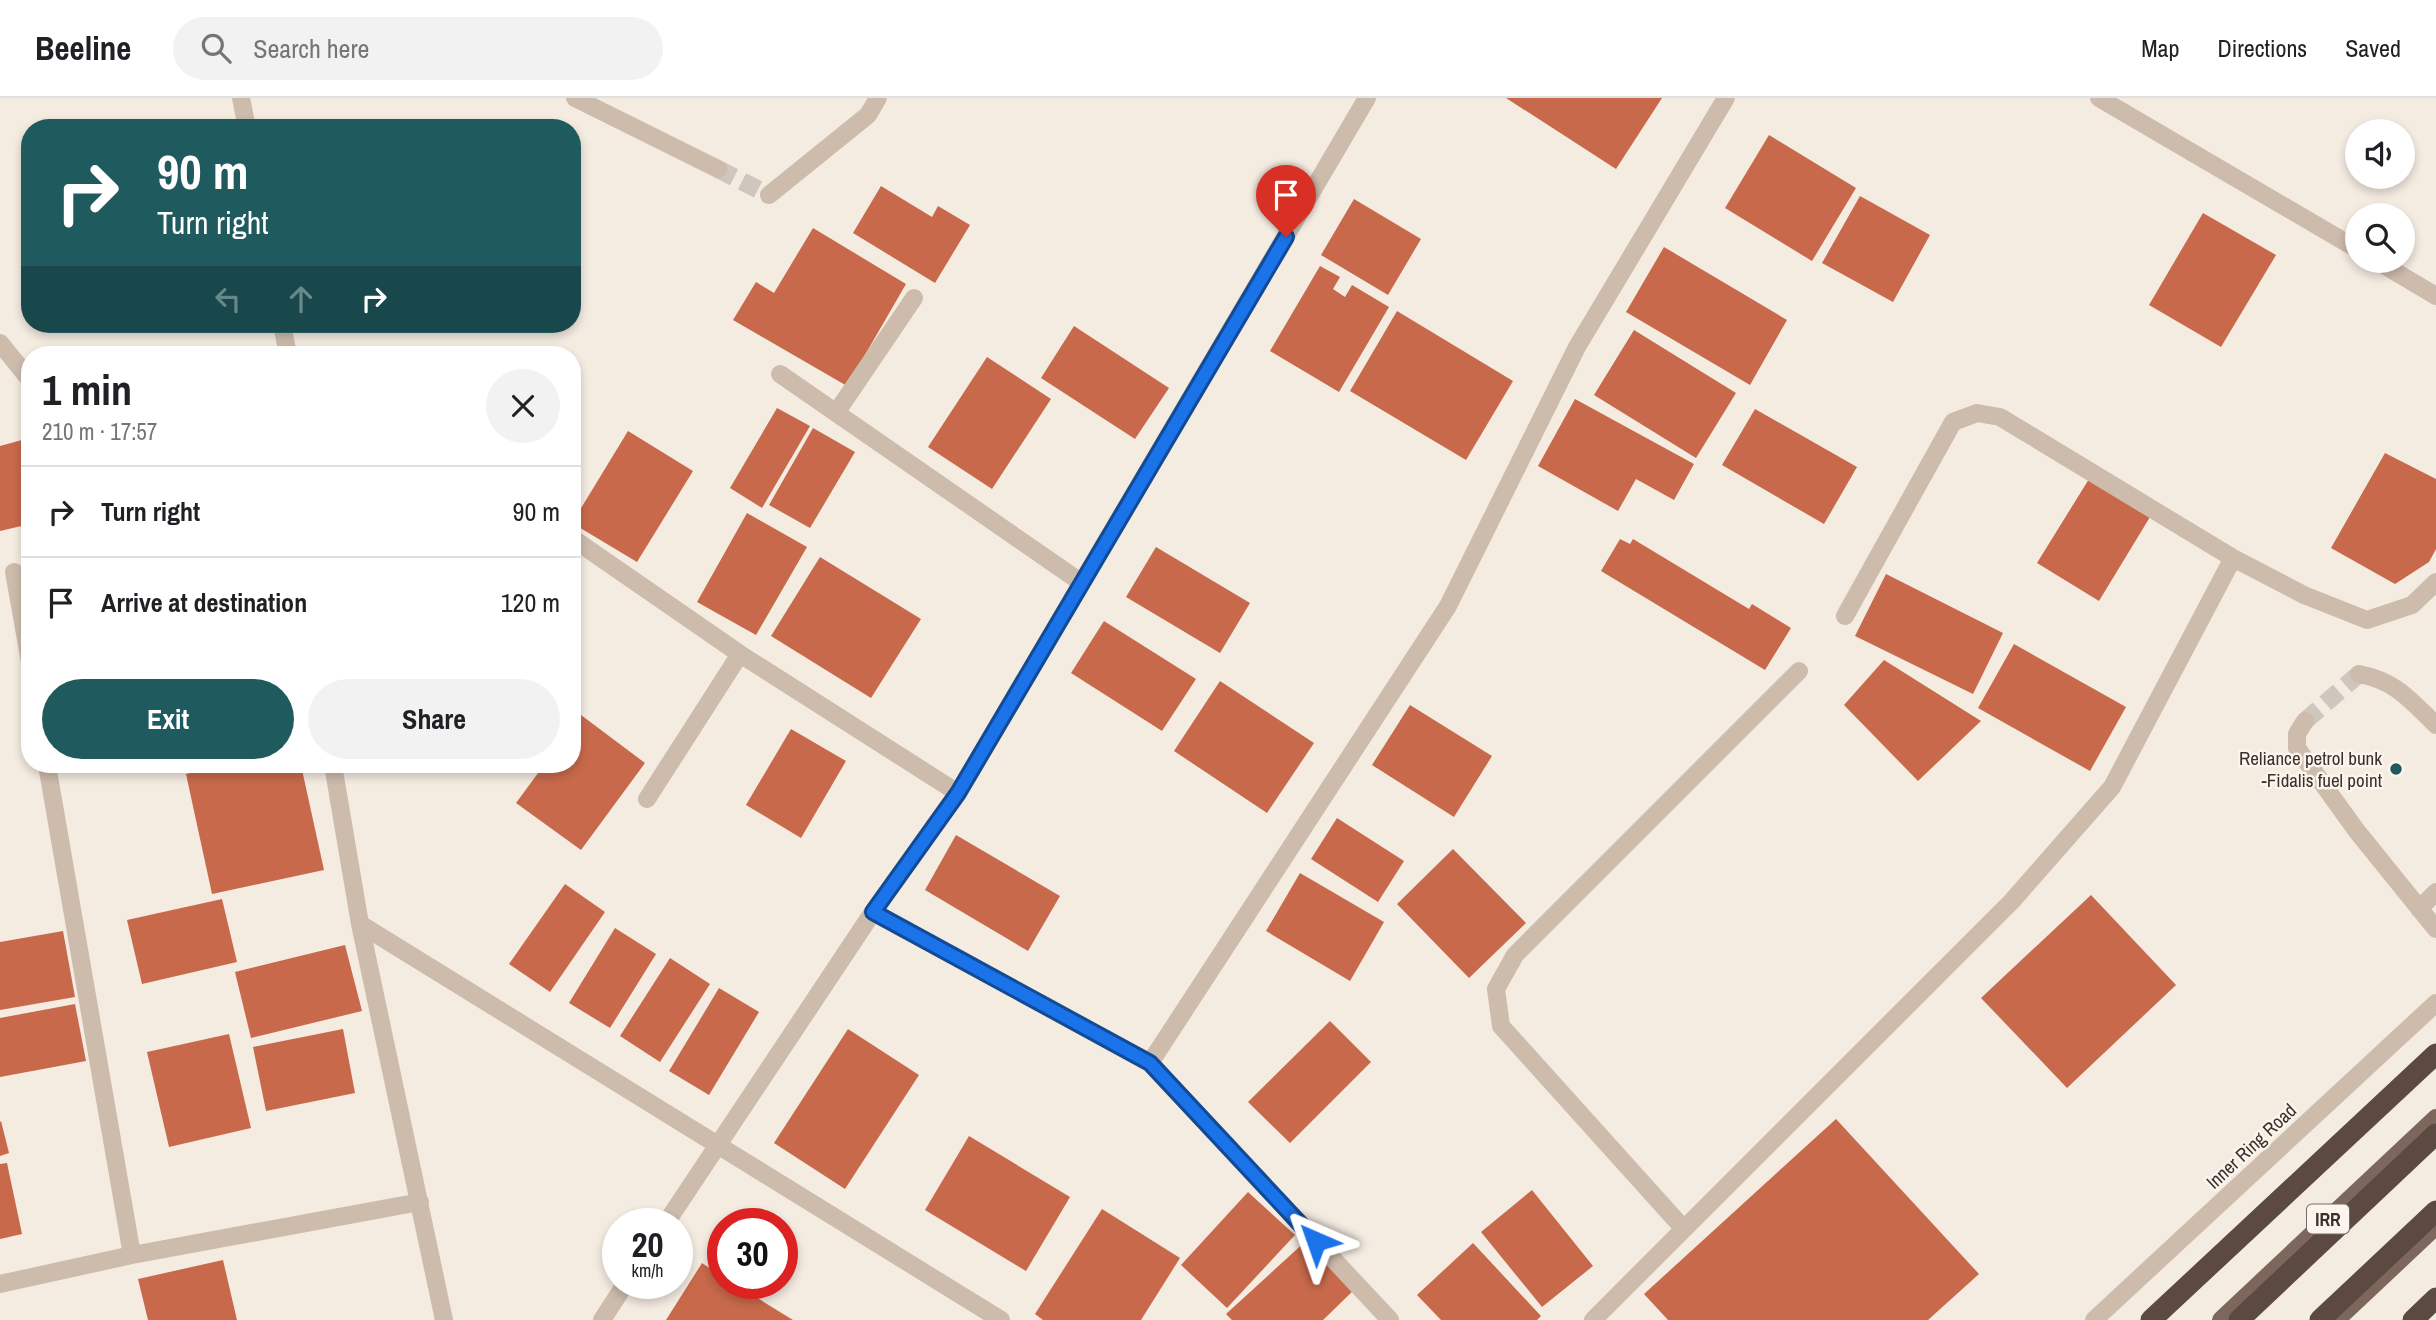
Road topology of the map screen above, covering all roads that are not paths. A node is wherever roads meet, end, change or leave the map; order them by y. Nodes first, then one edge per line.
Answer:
1 (241, 98) edge
2 (575, 98) edge
3 (878, 98) edge
4 (1367, 98) edge
5 (1726, 98) edge
6 (2099, 98) edge
7 (245, 119) edge
8 (718, 169) tunnel mouth
9 (768, 195) dead end
10 (2345, 242) edge
11 (2397, 273) edge
12 (2436, 296) edge
13 (914, 298) dead end
14 (0, 343) edge
15 (21, 369) edge
16 (780, 374) dead end
17 (836, 413) junction
18 (581, 544) edge
19 (2233, 558) junction
20 (14, 572) dead end
21 (2436, 582) edge
22 (1082, 583) junction
23 (21, 611) edge
24 (1845, 617) dead end
25 (740, 654) junction
26 (1799, 671) dead end
27 (2358, 674) dead end
28 (2305, 721) tunnel mouth
29 (2436, 725) edge
30 (48, 773) edge
31 (334, 773) edge
32 (958, 793) junction
33 (647, 799) dead end
34 (2436, 892) edge
35 (2419, 909) junction
36 (873, 912) junction
37 (360, 924) junction
38 (2436, 929) edge
39 (2436, 1003) edge
40 (2436, 1054) edge
41 (1150, 1063) junction
42 (2436, 1118) edge
43 (2436, 1135) edge
44 (717, 1146) junction
45 (420, 1202) junction
46 (676, 1208) edge
47 (2436, 1211) edge
48 (2436, 1226) edge
49 (1683, 1228) junction
50 (132, 1255) junction
51 (0, 1284) edge
52 (2436, 1298) edge
53 (616, 1299) edge
54 (996, 1318) edge
55 (444, 1320) edge
56 (602, 1320) edge
57 (1390, 1320) edge
58 (1593, 1320) edge
59 (2094, 1320) edge
60 (2151, 1320) edge
61 (2221, 1320) edge
62 (2239, 1320) edge
63 (2320, 1320) edge
64 (2336, 1320) edge
65 (2413, 1320) edge

1 - 7 street
2 - 8 street
3 - 9 street
4 - 22 street
5 - 41 street
6 - 10 street
11 - 12 street
13 - 17 street
14 - 15 street
16 - 17 street
17 - 22 street
18 - 25 street
19 - 21 street
19 - 24 street
19 - 49 street
20 - 23 street
22 - 32 street
25 - 32 street
25 - 33 street
26 - 49 street
27 - 29 street
28 - 35 street
30 - 50 street
31 - 37 street
32 - 36 street
34 - 35 street
35 - 38 street
36 - 41 street
36 - 44 street
37 - 44 street
37 - 45 street
39 - 59 street, Inner Ring Road
40 - 60 highway
41 - 57 street
42 - 61 main road, IRR
43 - 62 highway
44 - 46 street
44 - 54 street
45 - 50 street
45 - 55 street
47 - 63 highway
48 - 64 main road
49 - 58 street
50 - 51 street
52 - 65 highway
53 - 56 street

